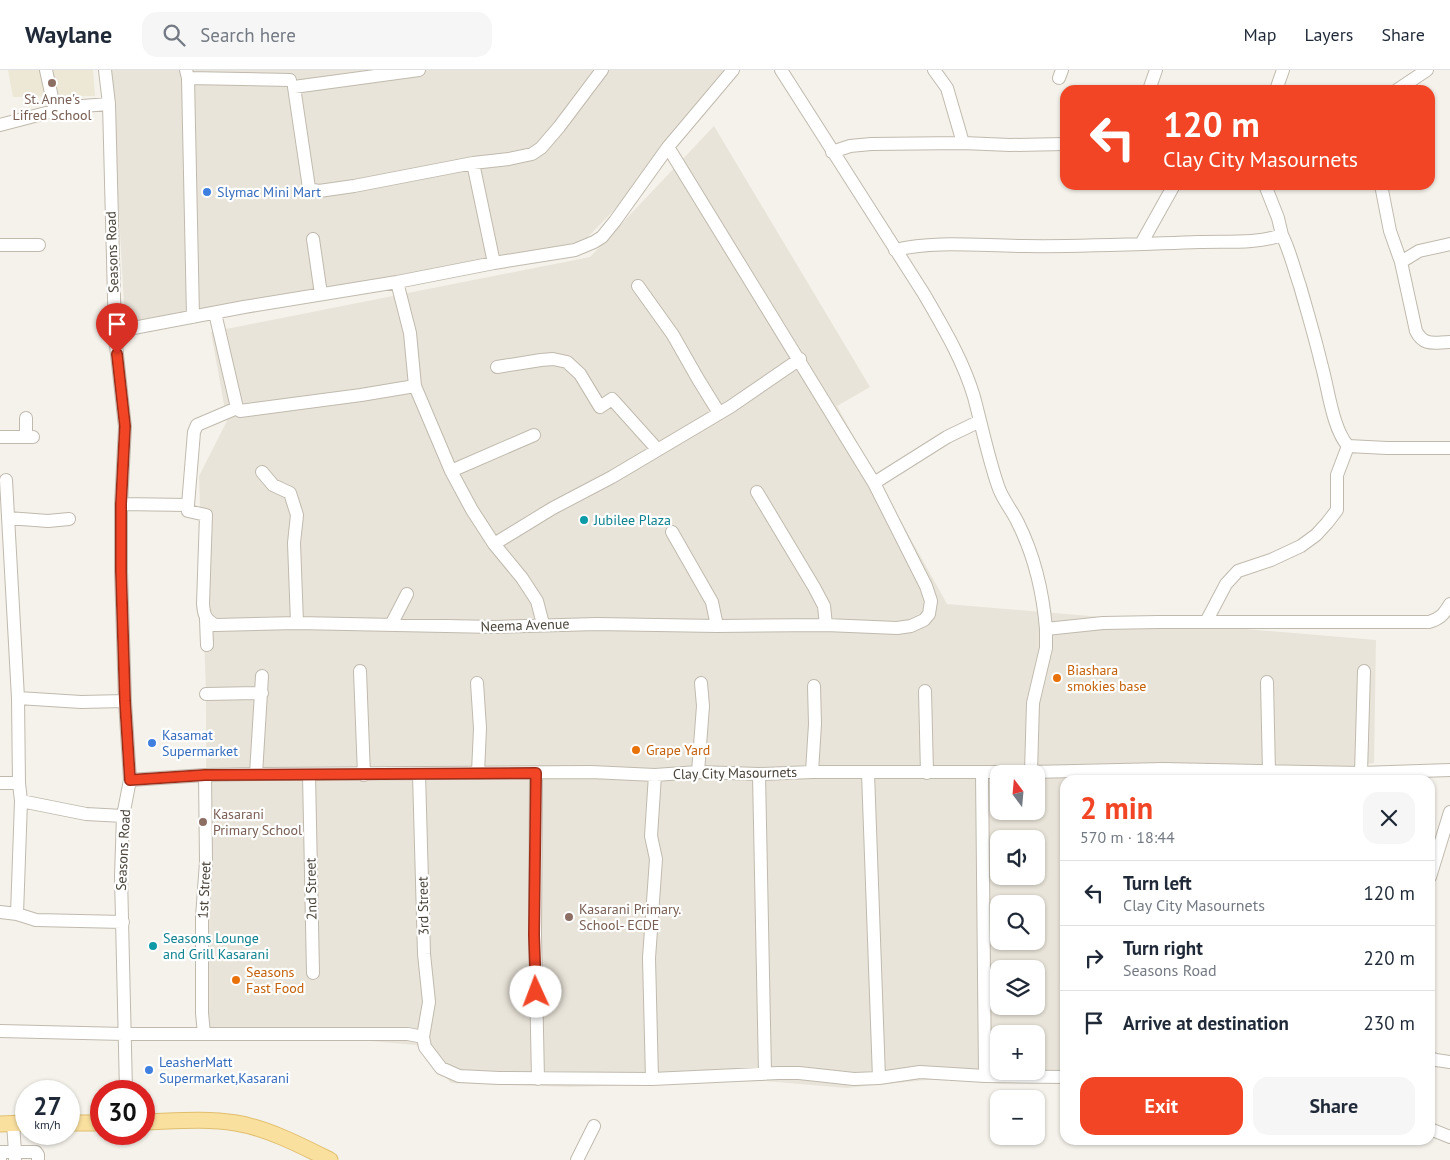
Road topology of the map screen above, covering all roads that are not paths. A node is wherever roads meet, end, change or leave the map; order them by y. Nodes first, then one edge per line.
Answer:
1 (46, 70) edge
2 (105, 70) edge
3 (419, 70) edge
4 (602, 70) edge
5 (781, 70) edge
6 (934, 70) edge
7 (1156, 70) edge
8 (1283, 70) edge
9 (1427, 70) edge
10 (728, 72) edge
11 (187, 74) edge
12 (290, 79) edge
13 (1151, 85) edge
14 (1278, 85) edge
15 (1404, 85) edge
16 (108, 104) junction
17 (55, 111) junction
18 (0, 126) edge
19 (963, 142) junction
20 (1060, 144) edge
21 (668, 147) junction
22 (832, 152) junction
23 (473, 163) junction
24 (1171, 190) edge
25 (1267, 190) edge
26 (1382, 190) edge
27 (1282, 235) junction
28 (313, 240) dead end
29 (0, 244) edge
30 (1142, 244) junction
31 (1450, 244) edge
32 (39, 245) dead end
33 (895, 250) junction
34 (1401, 262) junction
35 (494, 263) junction
36 (397, 282) junction
37 (638, 286) dead end
38 (321, 294) junction
39 (215, 313) junction
40 (193, 317) junction
41 (115, 336) junction
42 (1450, 342) edge
43 (800, 360) junction
44 (497, 367) dead end
45 (416, 386) junction
46 (238, 408) junction
47 (719, 413) junction
48 (26, 418) dead end
49 (980, 422) junction
50 (534, 435) dead end
51 (0, 437) edge
52 (1348, 446) junction
53 (1450, 448) edge
54 (657, 449) junction
55 (451, 471) junction
56 (262, 472) dead end
57 (6, 480) dead end
58 (874, 483) junction
59 (757, 492) dead end
60 (121, 504) junction
61 (188, 505) junction
62 (8, 518) junction
63 (69, 519) dead end
64 (672, 532) dead end
65 (494, 544) junction
66 (407, 594) dead end
67 (1450, 604) edge
68 (206, 619) junction
69 (1206, 622) junction
70 (297, 623) junction
71 (543, 624) junction
72 (391, 625) junction
73 (826, 625) junction
74 (717, 626) junction
75 (1046, 629) junction
76 (207, 645) dead end
77 (360, 671) dead end
78 (1364, 671) dead end
79 (262, 676) dead end
80 (1267, 682) dead end
81 (477, 683) dead end
82 (701, 683) dead end
83 (814, 686) dead end
84 (925, 691) dead end
85 (262, 693) junction
86 (206, 694) dead end
87 (18, 698) junction
88 (125, 701) junction
89 (1031, 765) edge
90 (1450, 770) edge
91 (698, 772) junction
92 (812, 772) junction
93 (982, 772) junction
94 (990, 772) edge
95 (1269, 772) junction
96 (478, 773) junction
97 (536, 773) junction
98 (868, 773) junction
99 (928, 773) junction
100 (1045, 773) edge
101 (1361, 773) junction
102 (256, 774) junction
103 (309, 774) junction
104 (419, 774) junction
105 (655, 774) junction
106 (759, 774) junction
107 (205, 775) junction
108 (364, 775) junction
109 (1096, 775) edge
110 (1165, 775) edge
111 (1375, 775) edge
112 (1393, 775) edge
113 (130, 780) junction
114 (0, 782) edge
115 (19, 783) junction
116 (21, 801) junction
117 (1450, 812) edge
118 (123, 816) junction
119 (1435, 862) edge
120 (0, 912) edge
121 (17, 914) junction
122 (123, 922) junction
123 (313, 973) dead end
124 (0, 1030) edge
125 (124, 1034) junction
126 (204, 1034) junction
127 (423, 1037) junction
128 (1435, 1060) edge
129 (1449, 1061) edge
130 (765, 1074) junction
131 (985, 1076) junction
132 (1060, 1077) edge
133 (652, 1078) junction
134 (879, 1078) junction
135 (538, 1079) junction
136 (126, 1080) edge
137 (155, 1122) edge
138 (13, 1123) edge
139 (594, 1126) dead end
140 (1435, 1131) edge
141 (1450, 1137) edge
142 (15, 1156) edge
143 (0, 1160) edge
144 (38, 1160) edge
145 (330, 1160) edge
146 (577, 1160) edge

1 - 17 street
2 - 16 street, Seasons Road
3 - 12 street
4 - 23 street
5 - 22 street
6 - 19 street
7 - 13 street
8 - 14 street
9 - 15 street
10 - 21 street
11 - 12 street
11 - 40 street
12 - 23 street
16 - 17 street
16 - 41 street, Seasons Road
17 - 18 street
19 - 20 street
19 - 22 street
21 - 35 street
21 - 43 street
22 - 33 street
23 - 35 street
24 - 30 street
25 - 27 street
26 - 34 street
27 - 30 street
27 - 52 street
28 - 38 street
29 - 32 street
30 - 33 street
31 - 34 street
33 - 49 street
34 - 42 street
35 - 36 street
36 - 38 street
36 - 45 street
37 - 47 street
38 - 39 street
39 - 40 street
39 - 46 street
40 - 41 street
41 - 60 street, Seasons Road
43 - 47 street
43 - 58 street
44 - 54 street
45 - 46 street
45 - 55 street
46 - 61 street
47 - 54 street
48 - 51 street
49 - 58 street
49 - 75 street
50 - 55 street
52 - 53 street
52 - 69 street
54 - 65 street
55 - 65 street
56 - 70 street
57 - 62 street
58 - 73 street, Neema Avenue
59 - 73 street
60 - 61 street
60 - 88 street, Seasons Road
61 - 68 street
62 - 63 street
62 - 87 street
64 - 74 street
65 - 71 street
66 - 72 street
67 - 69 street
68 - 70 street, Neema Avenue
68 - 76 street
69 - 75 street
70 - 72 street, Neema Avenue
71 - 72 street, Neema Avenue
71 - 74 street, Neema Avenue
73 - 74 street, Neema Avenue
75 - 89 street
77 - 108 street
78 - 101 street
79 - 85 street
80 - 95 street
81 - 96 street
82 - 91 street
83 - 92 street
84 - 99 street
85 - 86 street
85 - 102 street
87 - 88 street
87 - 115 street
88 - 113 street, Seasons Road
90 - 112 street, Clay City Masournets
91 - 105 street, Clay City Masournets
91 - 106 street, Clay City Masournets
92 - 98 street, Clay City Masournets
92 - 106 street, Clay City Masournets
93 - 94 street, Clay City Masournets
93 - 99 street, Clay City Masournets
93 - 131 street
95 - 101 street, Clay City Masournets
95 - 110 street, Clay City Masournets
96 - 97 street, Clay City Masournets
96 - 104 street, Clay City Masournets
97 - 105 street, Clay City Masournets
97 - 135 street
98 - 99 street, Clay City Masournets
98 - 134 street
100 - 109 street, Clay City Masournets
101 - 111 street, Clay City Masournets
102 - 103 street, Clay City Masournets
102 - 107 street, Clay City Masournets
103 - 108 street, Clay City Masournets
103 - 123 street, 2nd Street
104 - 108 street, Clay City Masournets
104 - 127 street, 3rd Street
105 - 133 street
106 - 130 street
107 - 113 street, Clay City Masournets
107 - 126 street, 1st Street
109 - 110 street, Clay City Masournets
113 - 118 street, Seasons Road
114 - 115 street
115 - 116 street
116 - 118 street
116 - 121 street
117 - 119 street
118 - 122 street, Seasons Road
120 - 121 street
121 - 122 street
122 - 125 street, Seasons Road
124 - 125 street
125 - 126 street
125 - 136 street, Seasons Road
126 - 127 street
127 - 135 street
128 - 129 street
130 - 133 street
130 - 134 street
131 - 132 street
131 - 134 street
133 - 135 street
137 - 145 main road
138 - 142 street
139 - 146 street
140 - 141 street
142 - 143 street
142 - 144 street

